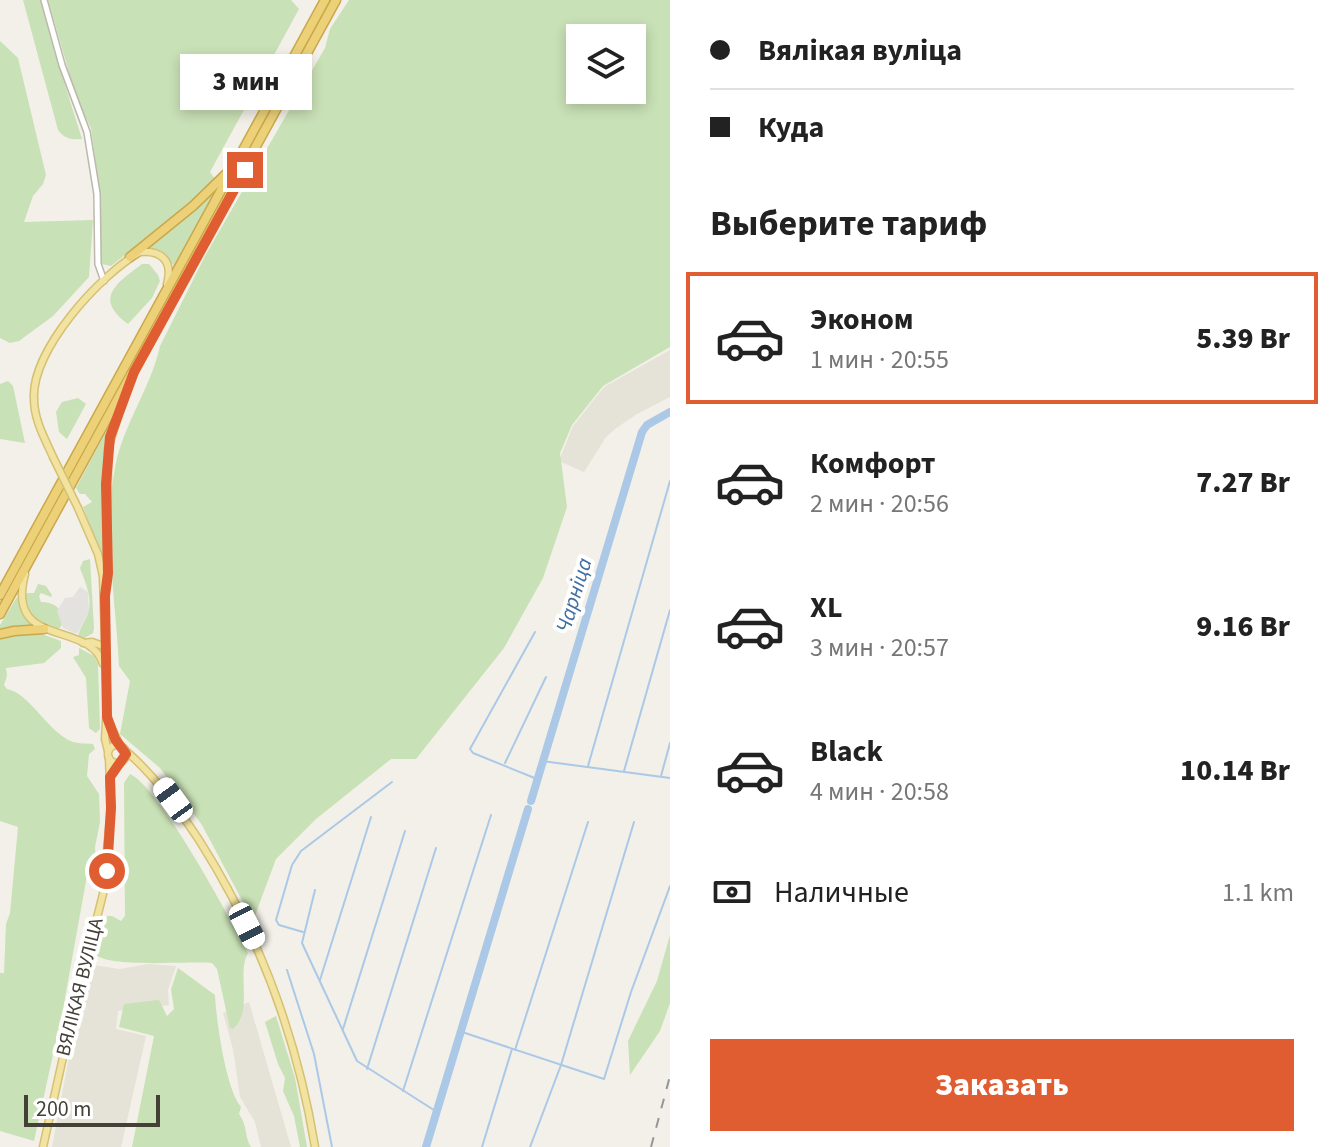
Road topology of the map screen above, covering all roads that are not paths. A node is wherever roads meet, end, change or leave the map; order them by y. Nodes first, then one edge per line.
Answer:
1 (44, 0) edge
2 (325, 0) edge
3 (336, 0) edge
4 (238, 160) junction
5 (130, 257) junction
6 (104, 281) junction
7 (160, 301) junction
8 (134, 372) junction
9 (27, 567) junction
10 (0, 595) edge
11 (105, 596) junction
12 (0, 614) edge
13 (44, 629) junction
14 (106, 629) junction
15 (0, 634) edge
16 (92, 642) junction
17 (83, 643) junction
18 (106, 647) junction
19 (97, 652) junction
20 (106, 671) junction
21 (107, 717) junction
22 (123, 748) junction
23 (108, 754) junction
24 (122, 762) junction
25 (149, 771) junction
26 (110, 777) junction
27 (43, 1147) edge
28 (315, 1147) edge

1 - 6 street
2 - 4 highway
3 - 8 highway
4 - 5 highway
4 - 7 highway
5 - 6 main road
5 - 7 main road
6 - 11 main road, bridge
7 - 10 highway
8 - 9 highway
8 - 11 main road
9 - 12 highway
9 - 13 main road
11 - 14 main road, ВЯЛІКАЯ ВУЛІЦА
13 - 15 highway
13 - 17 main road
14 - 16 main road
14 - 18 main road, ВЯЛІКАЯ ВУЛІЦА
16 - 17 main road
16 - 18 main road
17 - 19 main road
18 - 19 main road
18 - 20 main road, ВЯЛІКАЯ ВУЛІЦА
19 - 20 main road
20 - 21 main road, ВЯЛІКАЯ ВУЛІЦА
21 - 22 main road
21 - 23 main road, ВЯЛІКАЯ ВУЛІЦА
22 - 23 main road
22 - 24 main road
22 - 25 main road
23 - 24 main road
23 - 26 main road, ВЯЛІКАЯ ВУЛІЦА
24 - 25 main road
24 - 26 main road
25 - 28 main road
26 - 27 main road, ВЯЛІКАЯ ВУЛІЦА

